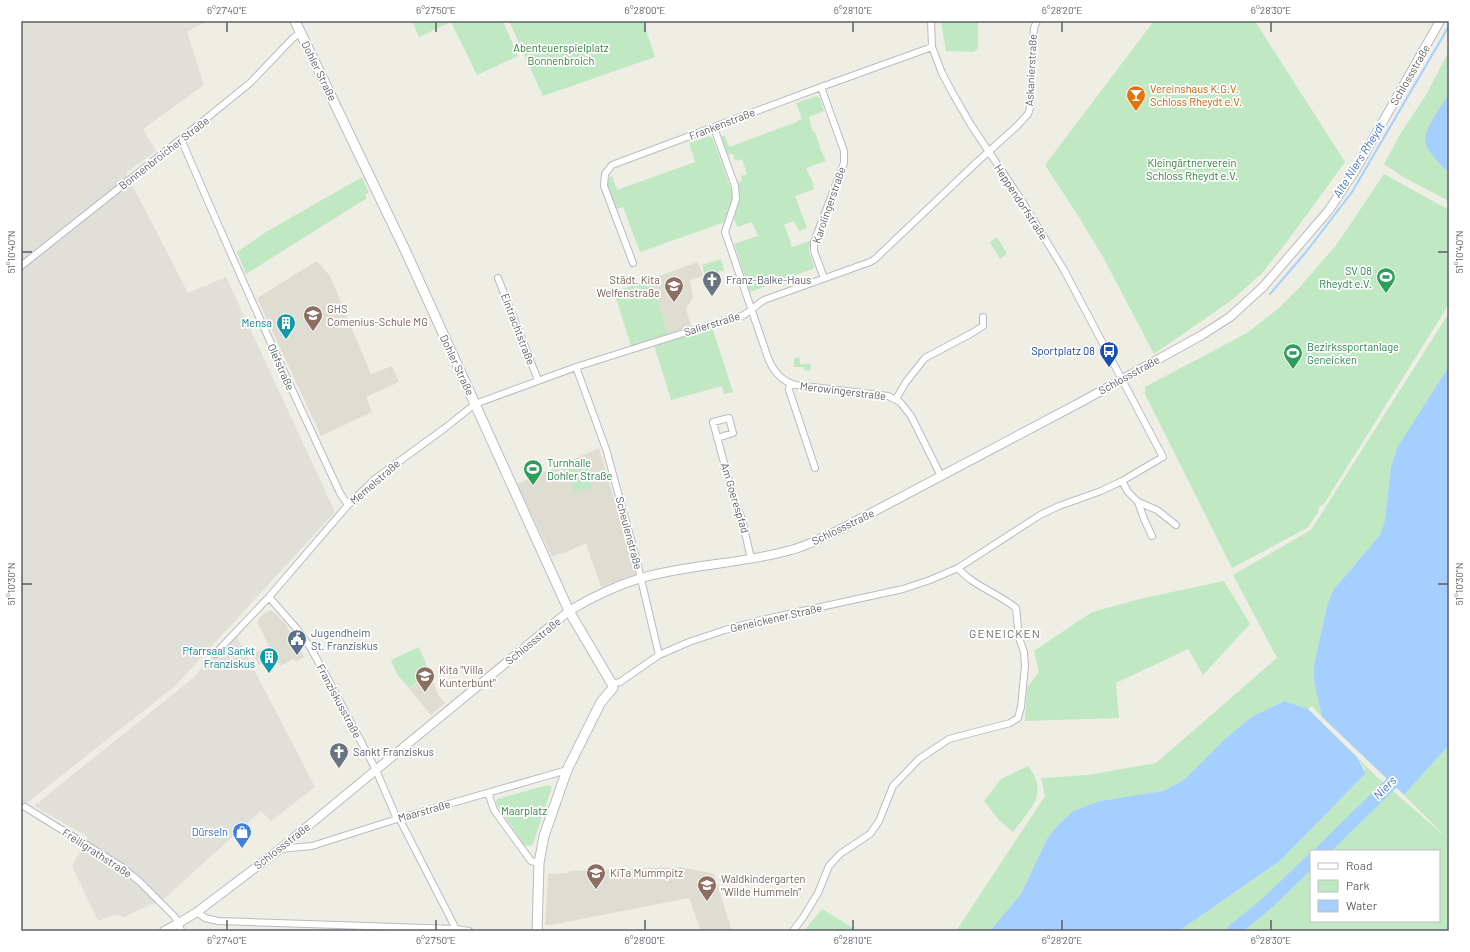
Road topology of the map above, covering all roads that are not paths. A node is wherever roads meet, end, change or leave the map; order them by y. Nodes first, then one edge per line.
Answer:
1 (295, 21) edge
2 (932, 21) edge
3 (1037, 21) edge
4 (1440, 21) edge
5 (300, 33) junction
6 (932, 47) junction
7 (821, 87) junction
8 (714, 128) junction
9 (181, 140) junction
10 (990, 152) junction
11 (633, 263) dead end
12 (21, 266) edge
13 (498, 278) dead end
14 (824, 278) junction
15 (751, 310) junction
16 (983, 317) dead end
17 (576, 367) junction
18 (1123, 379) junction
19 (538, 380) junction
20 (790, 384) junction
21 (896, 399) junction
22 (475, 404) junction
23 (717, 438) dead end
24 (815, 468) dead end
25 (941, 476) junction
26 (1122, 481) junction
27 (1138, 502) junction
28 (348, 505) junction
29 (1176, 525) dead end
30 (1152, 536) dead end
31 (752, 559) junction
32 (958, 568) junction
33 (641, 578) junction
34 (269, 598) junction
35 (569, 611) junction
36 (215, 654) dead end
37 (659, 655) junction
38 (612, 684) junction
39 (376, 770) junction
40 (567, 770) junction
41 (488, 793) junction
42 (25, 807) dead end
43 (398, 819) junction
44 (280, 849) junction
45 (539, 863) junction
46 (197, 912) junction
47 (180, 927) edge
48 (457, 930) edge
49 (164, 931) edge
50 (469, 931) edge
51 (537, 931) edge
52 (793, 931) edge

1 - 5 main road, Dohler Straße
2 - 6 street, Heppendorfstraße
3 - 10 street, Askanierstraße
4 - 18 street, Schlossstraße
5 - 9 street, Bonnenbroicher Straße
5 - 22 main road, Dohler Straße
6 - 7 street, Frankenstraße
6 - 10 street, Heppendorfstraße
7 - 8 street, Frankenstraße
7 - 14 street, Karolingerstraße
8 - 11 street, Frankenstraße
8 - 15 street, Merowingerstraße
9 - 12 street, Bonnenbroicher Straße
9 - 28 street, Olefstraße
10 - 14 street, Salierstraße
10 - 18 street, Heppendorfstraße
13 - 19 street, Eintrachtstraße
14 - 15 street, Salierstraße
15 - 17 street, Salierstraße
15 - 20 street, Merowingerstraße
16 - 21 street, Merowingerstraße
17 - 19 street, Memelstraße
17 - 33 street, Scheulenstraße
18 - 25 street, Schlossstraße
18 - 26 street, Geneickener Straße
19 - 22 street, Memelstraße
20 - 21 street, Merowingerstraße
20 - 24 street, Merowingerstraße
21 - 25 street, Merowingerstraße
22 - 28 street, Memelstraße
22 - 35 main road, Dohler Straße
23 - 31 street, Am Goerespfad
25 - 31 street, Schlossstraße
26 - 27 street
26 - 32 street, Geneickener Straße
27 - 29 street
27 - 30 street
28 - 34 street, Memelstraße
31 - 33 street, Schlossstraße
32 - 37 street, Geneickener Straße
32 - 52 street
33 - 35 street, Schlossstraße
33 - 37 street, Scheulenstraße
34 - 36 street, Memelstraße
34 - 39 street, Franziskusstraße
35 - 38 main road, Dohler Straße
35 - 39 street, Schlossstraße
37 - 38 street, Geneickener Straße
38 - 40 main road
39 - 43 street, Franziskusstraße
39 - 44 street, Schlossstraße
40 - 41 street, Maarstraße
40 - 45 main road
41 - 43 street, Maarstraße
41 - 45 street
42 - 47 street, Freiligrathstraße
43 - 44 street, Maarstraße
43 - 48 street, Franziskusstraße
44 - 46 street, Schlossstraße
45 - 51 main road
46 - 47 street, Schlossstraße
46 - 48 street
47 - 49 street, Schlossstraße
48 - 50 street

